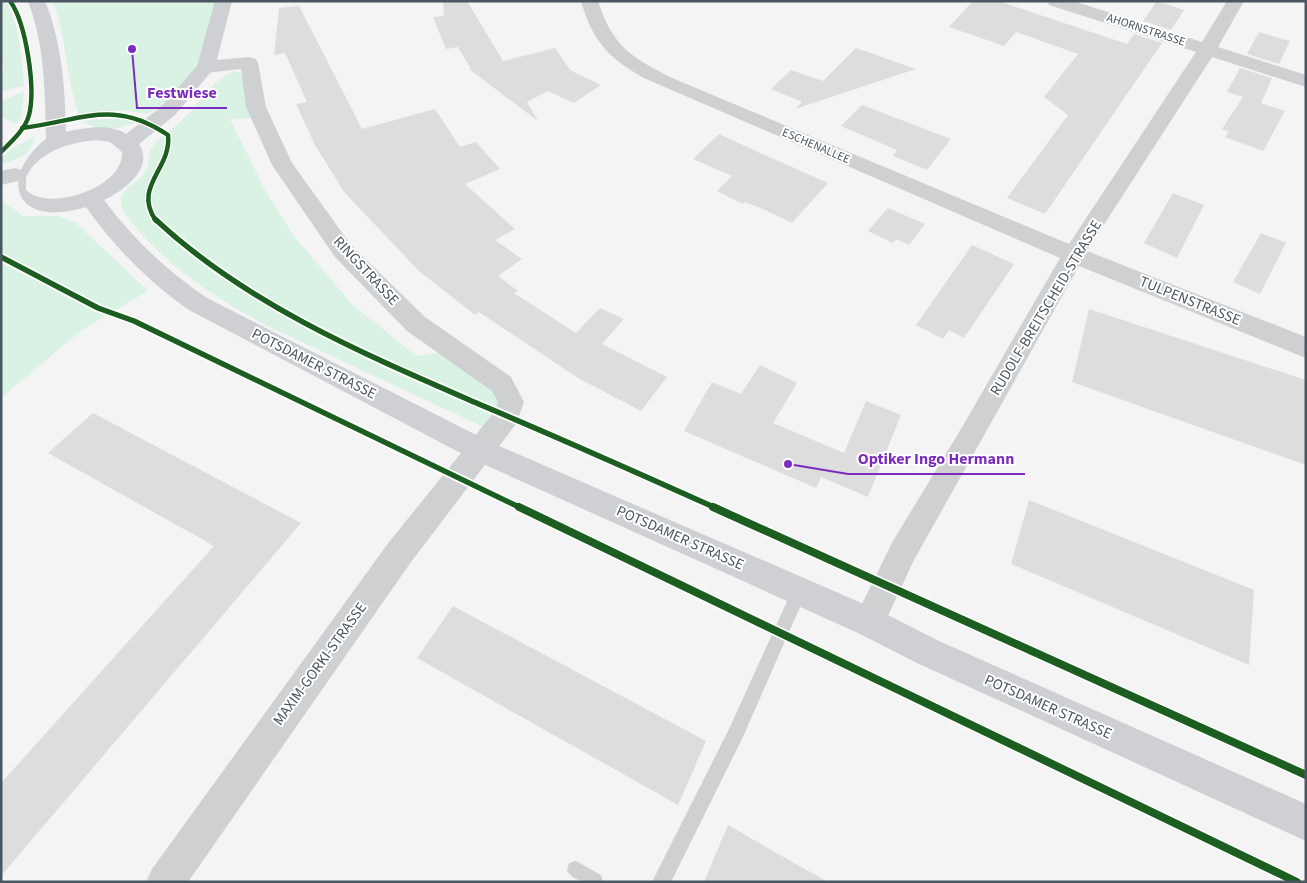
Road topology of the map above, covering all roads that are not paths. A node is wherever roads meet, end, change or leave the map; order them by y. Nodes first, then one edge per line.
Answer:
1 (36, 1) edge
2 (224, 1) edge
3 (589, 1) edge
4 (1055, 1) edge
5 (1236, 1) edge
6 (1208, 50) junction
7 (206, 67) junction
8 (1306, 81) edge
9 (56, 142) junction
10 (128, 142) junction
11 (8, 176) edge
12 (90, 198) junction
13 (1074, 255) junction
14 (1306, 348) edge
15 (480, 450) junction
16 (799, 591) junction
17 (869, 622) junction
18 (1306, 823) edge
19 (576, 870) dead end
20 (165, 882) edge
21 (594, 882) edge
22 (661, 882) edge

1 - 9 main road
2 - 7 main road
3 - 13 street, ESCHENALLEE
4 - 6 street, AHORNSTRASSE
5 - 6 street, RUDOLF-BREITSCHEID-STRASSE
6 - 8 street, AHORNSTRASSE
6 - 13 street, RUDOLF-BREITSCHEID-STRASSE
7 - 10 main road
7 - 15 street, RINGSTRASSE
9 - 10 main road
9 - 11 main road
10 - 12 main road
11 - 12 main road
12 - 15 main road, POTSDAMER STRASSE
13 - 14 street, TULPENSTRASSE
13 - 17 street, RUDOLF-BREITSCHEID-STRASSE
15 - 16 main road, POTSDAMER STRASSE
15 - 20 street, MAXIM-GORKI-STRASSE
16 - 17 main road, POTSDAMER STRASSE
16 - 22 lane
17 - 18 main road, POTSDAMER STRASSE
19 - 21 lane

